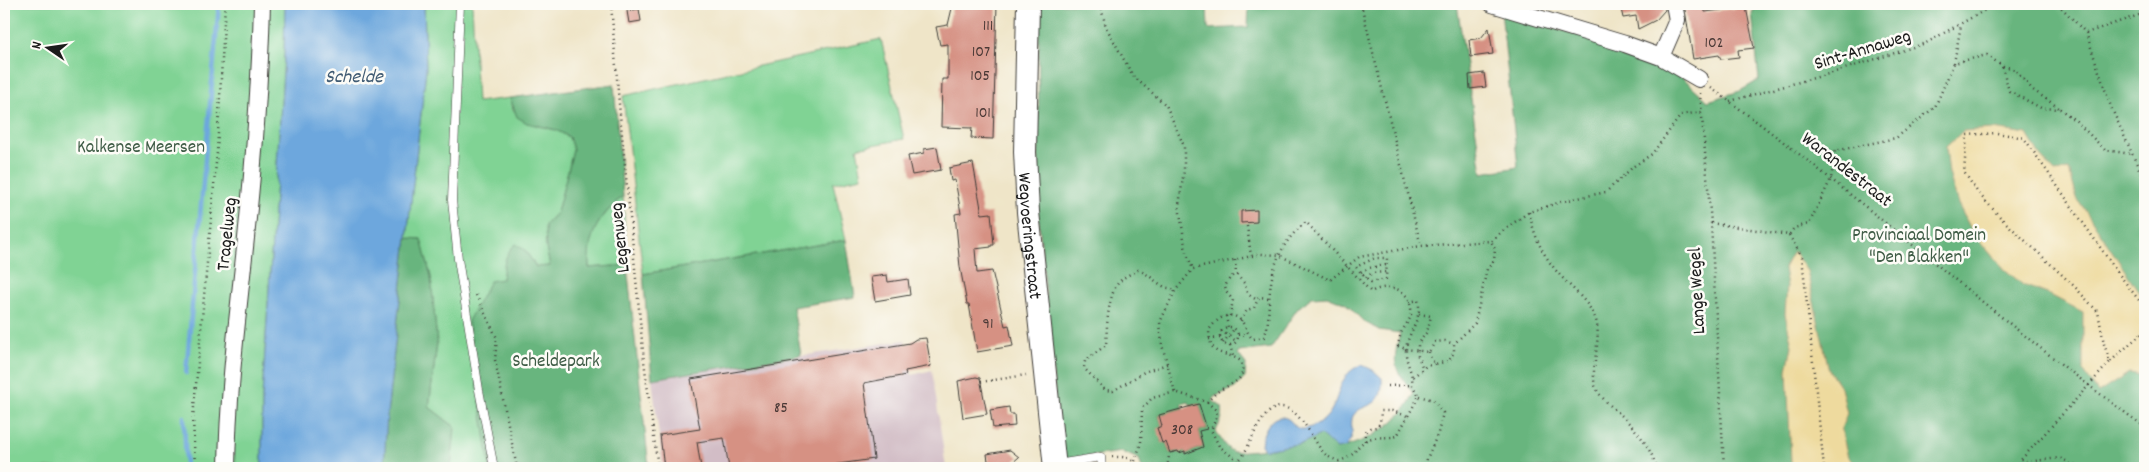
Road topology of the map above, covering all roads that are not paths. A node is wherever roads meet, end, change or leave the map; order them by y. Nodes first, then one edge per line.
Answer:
1 (262, 4) edge
2 (460, 4) edge
3 (1028, 4) edge
4 (1492, 4) edge
5 (1674, 4) edge
6 (1661, 57) junction
7 (1699, 79) road end
8 (1054, 466) edge
9 (227, 468) edge
10 (494, 468) edge
11 (1102, 468) edge

1 - 9 street, Tragelweg
2 - 10 lane
3 - 8 main road, Wegvoeringstraat
4 - 6 street
5 - 6 street
6 - 7 street
8 - 11 lane

